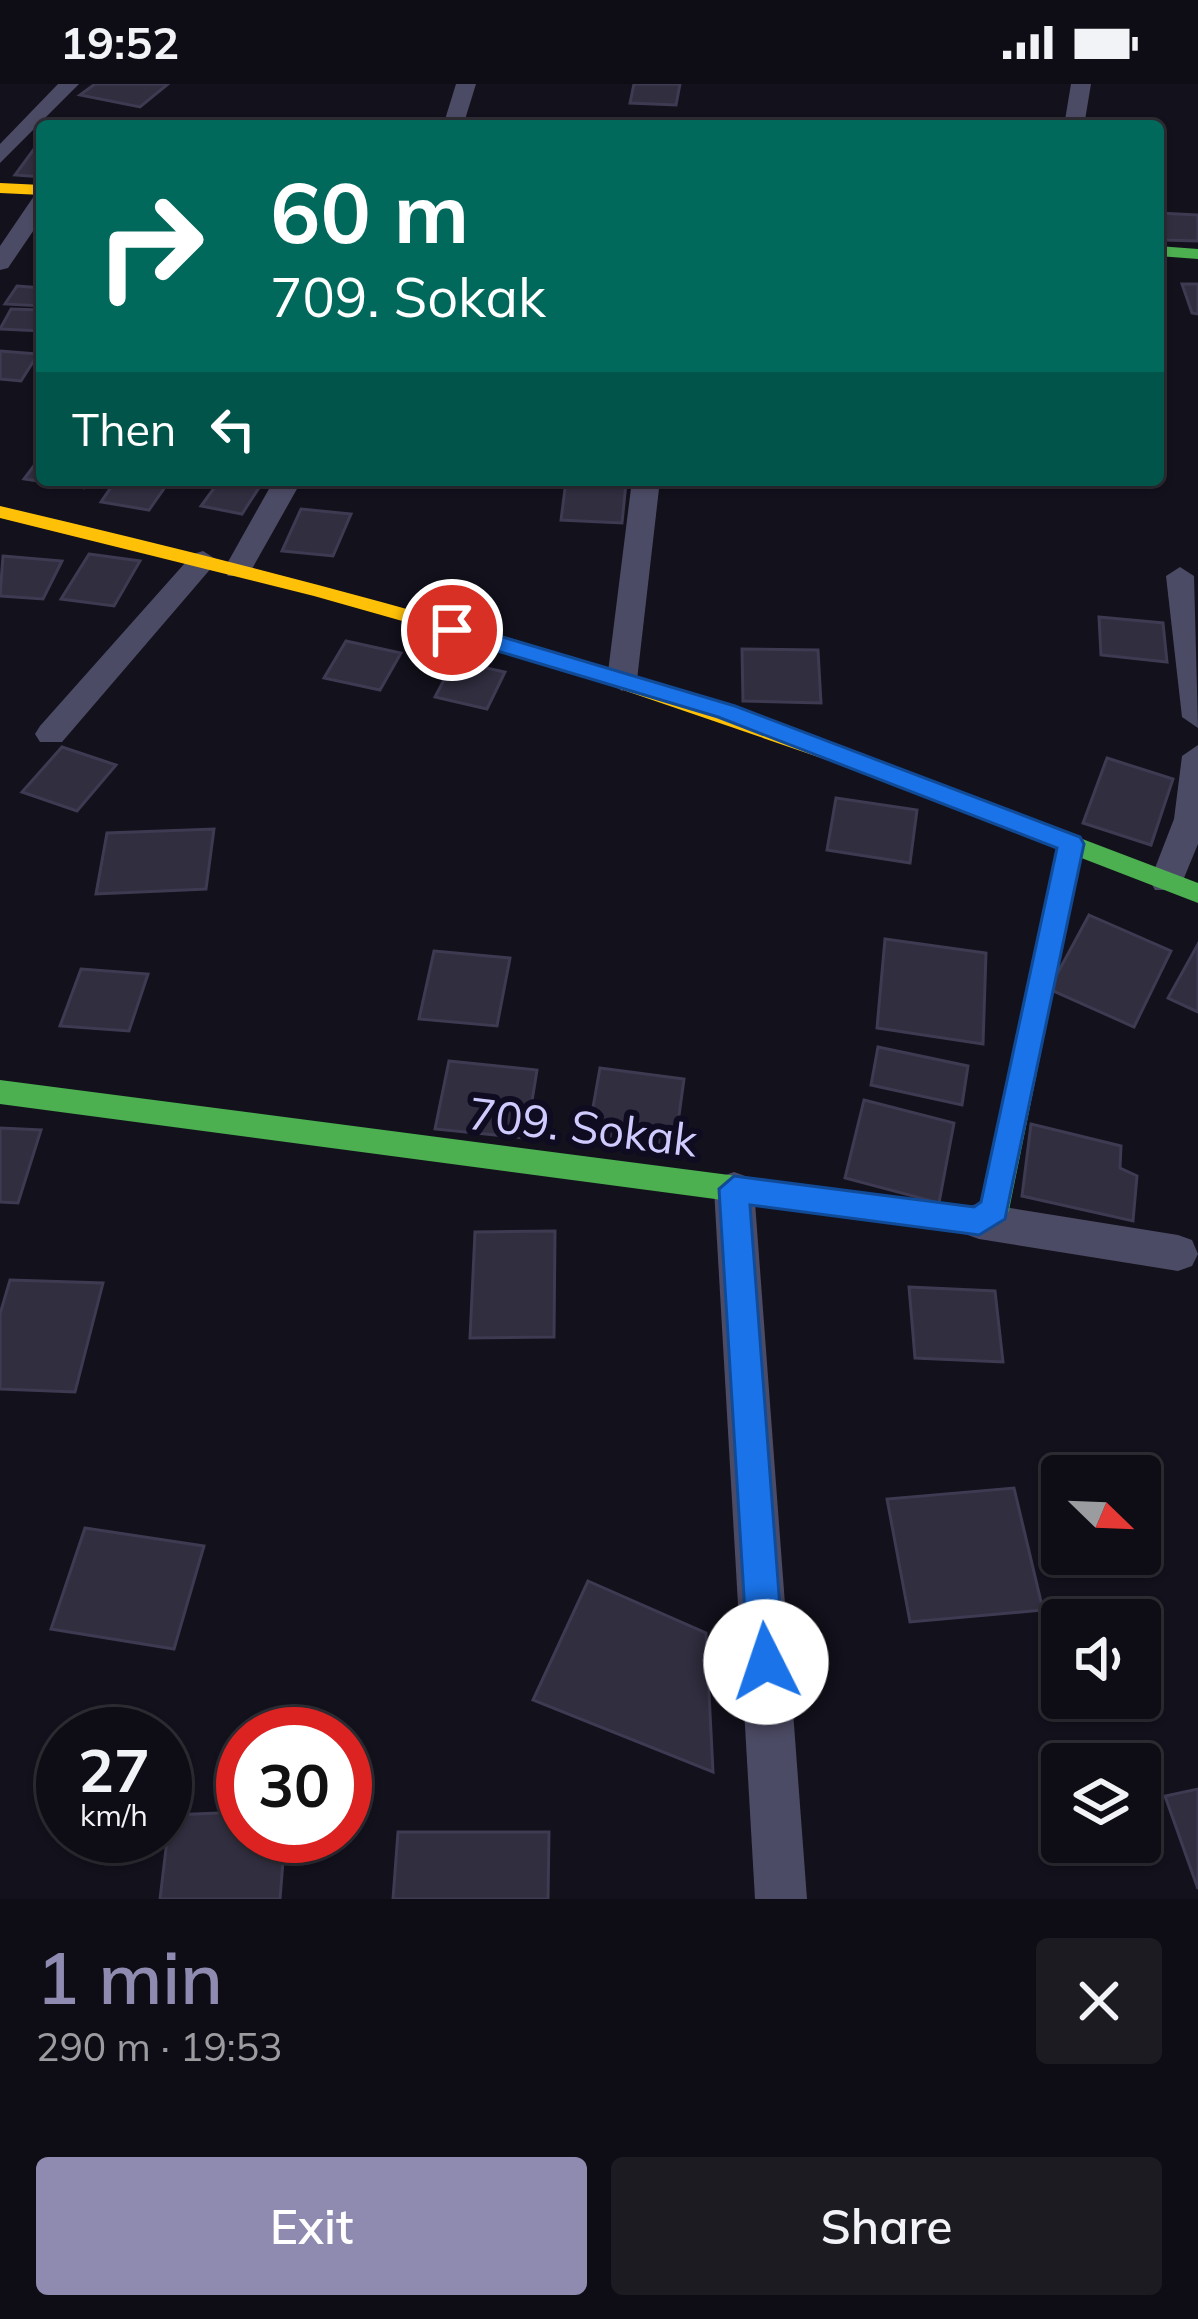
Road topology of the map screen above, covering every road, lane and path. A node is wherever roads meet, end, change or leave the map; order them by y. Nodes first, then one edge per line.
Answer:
1 (69, 84) edge
2 (466, 84) edge
3 (1081, 84) edge
4 (455, 120) edge
5 (1075, 120) edge
6 (0, 157) edge
7 (0, 188) edge
8 (36, 190) edge
9 (0, 200) edge
10 (36, 201) edge
11 (36, 210) edge
12 (1164, 251) edge
13 (1198, 254) edge
14 (0, 263) edge
15 (1164, 267) edge
16 (1198, 269) edge
17 (285, 486) edge
18 (645, 486) edge
19 (0, 512) edge
20 (202, 560) junction
21 (238, 569) junction
22 (1180, 576) dead end
23 (622, 680) junction
24 (1198, 717) edge
25 (51, 734) dead end
26 (1198, 757) edge
27 (1071, 844) junction
28 (1182, 887) edge
29 (0, 1093) edge
30 (734, 1189) junction
31 (979, 1221) junction
32 (1178, 1253) dead end
33 (781, 1899) edge

1 - 6 street
2 - 4 street
3 - 5 street
7 - 8 street
9 - 10 street
11 - 14 street
12 - 13 street
15 - 16 street
17 - 21 street
18 - 23 street
19 - 20 street
20 - 21 street
20 - 25 street
21 - 23 street
22 - 24 street
23 - 27 street
26 - 28 street
27 - 28 street
27 - 31 street
29 - 30 street, 709. Sokak
30 - 31 street, 709. Sokak
30 - 33 street
31 - 32 street

